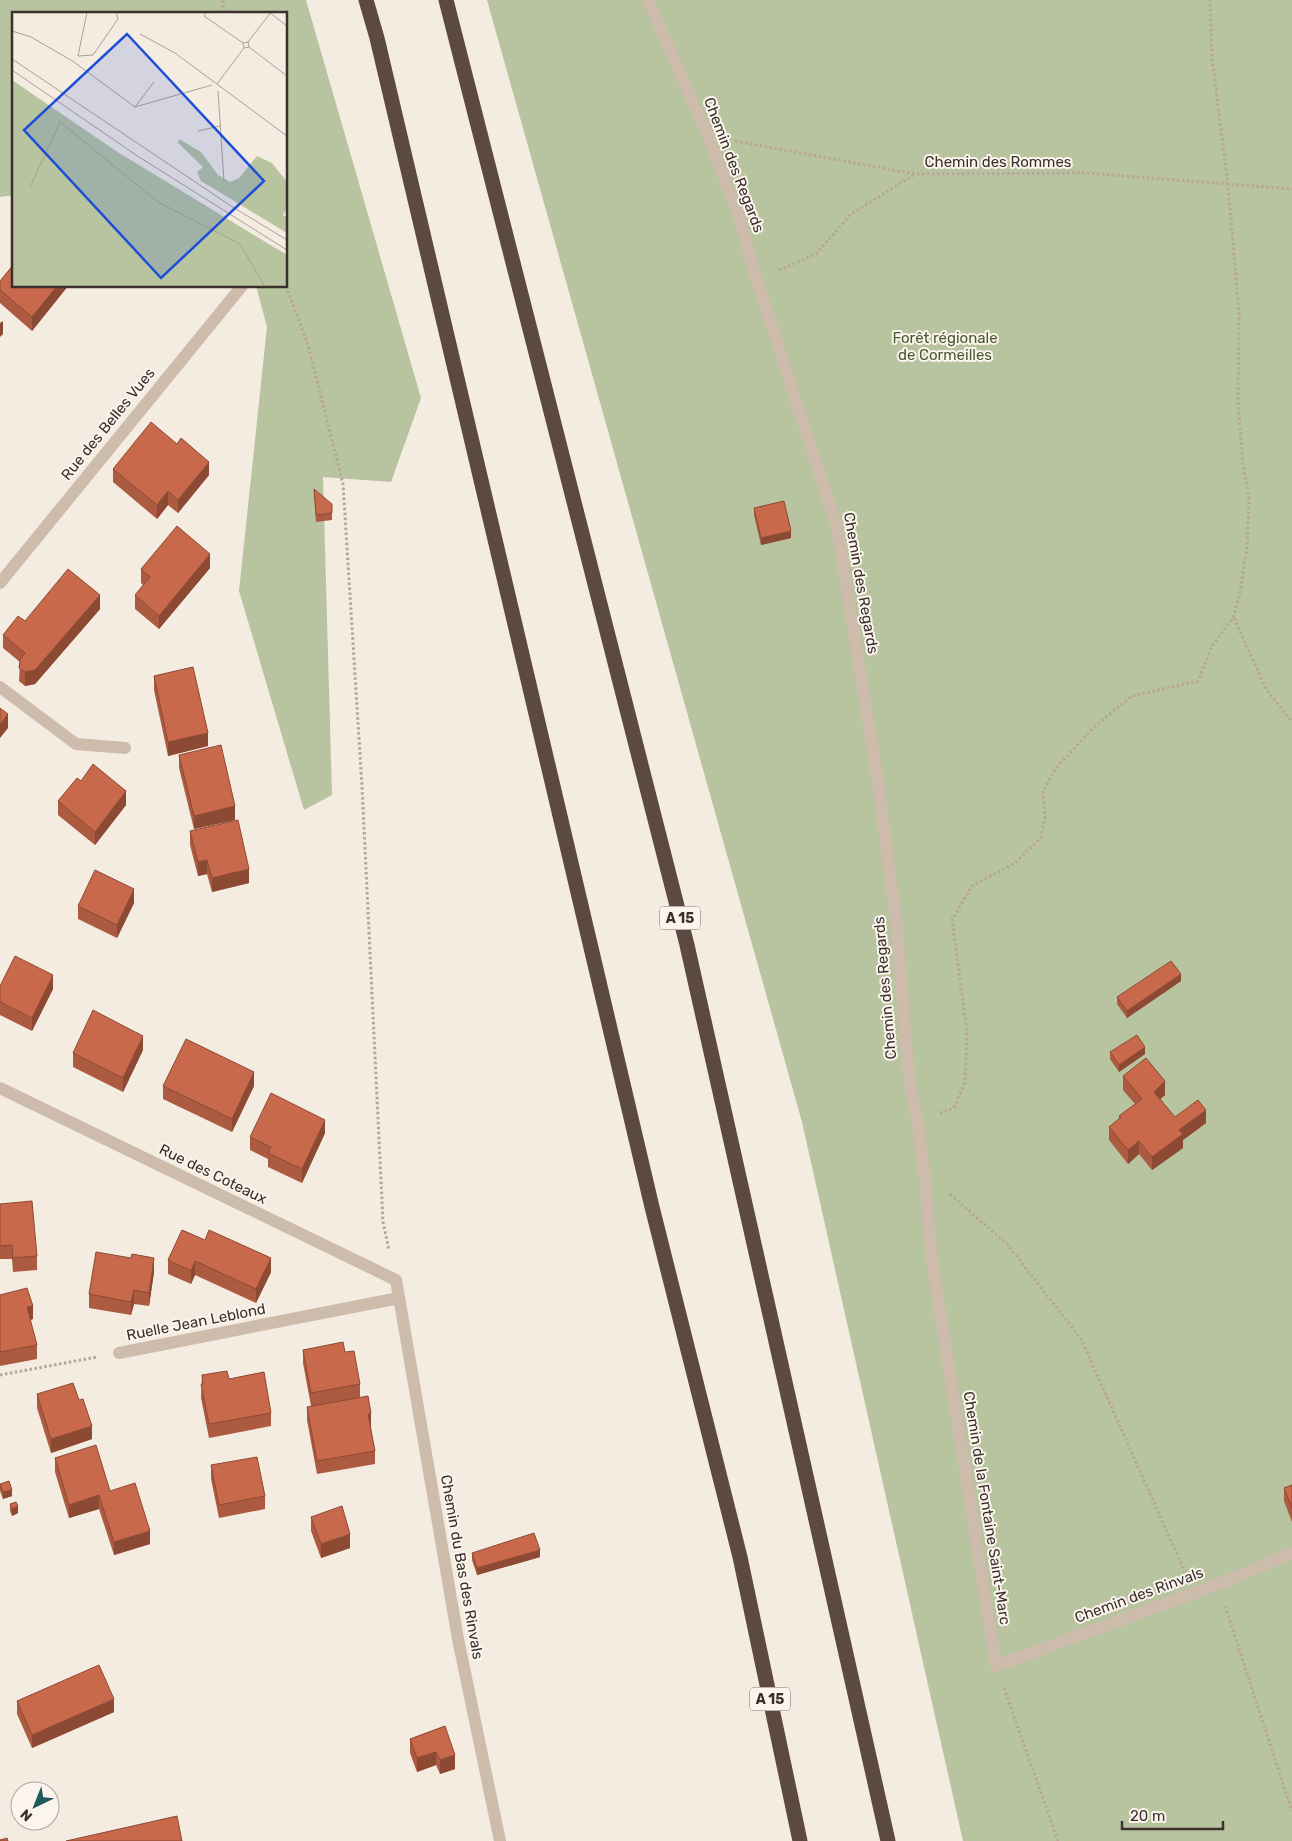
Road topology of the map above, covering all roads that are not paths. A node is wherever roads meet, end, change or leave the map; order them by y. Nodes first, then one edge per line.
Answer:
1 (366, 0) edge
2 (446, 0) edge
3 (648, 0) edge
4 (240, 288) edge
5 (0, 583) edge
6 (0, 687) edge
7 (125, 748) dead end
8 (0, 1088) edge
9 (924, 1170) joint
10 (399, 1298) junction
11 (119, 1353) road end
12 (1292, 1553) edge
13 (996, 1666) joint
14 (500, 1841) edge
15 (800, 1841) edge
16 (888, 1841) edge

1 - 15 highway, A 15
2 - 16 highway, A 15
3 - 9 street, Chemin des Regards
4 - 5 street, Rue des Belles Vues
6 - 7 street
8 - 10 street, Rue des Coteaux
9 - 13 street, Chemin de la Fontaine Saint-Marc
10 - 11 street, Ruelle Jean Leblond
10 - 14 street, Chemin du Bas des Rinvals
12 - 13 street, Chemin des Rinvals

